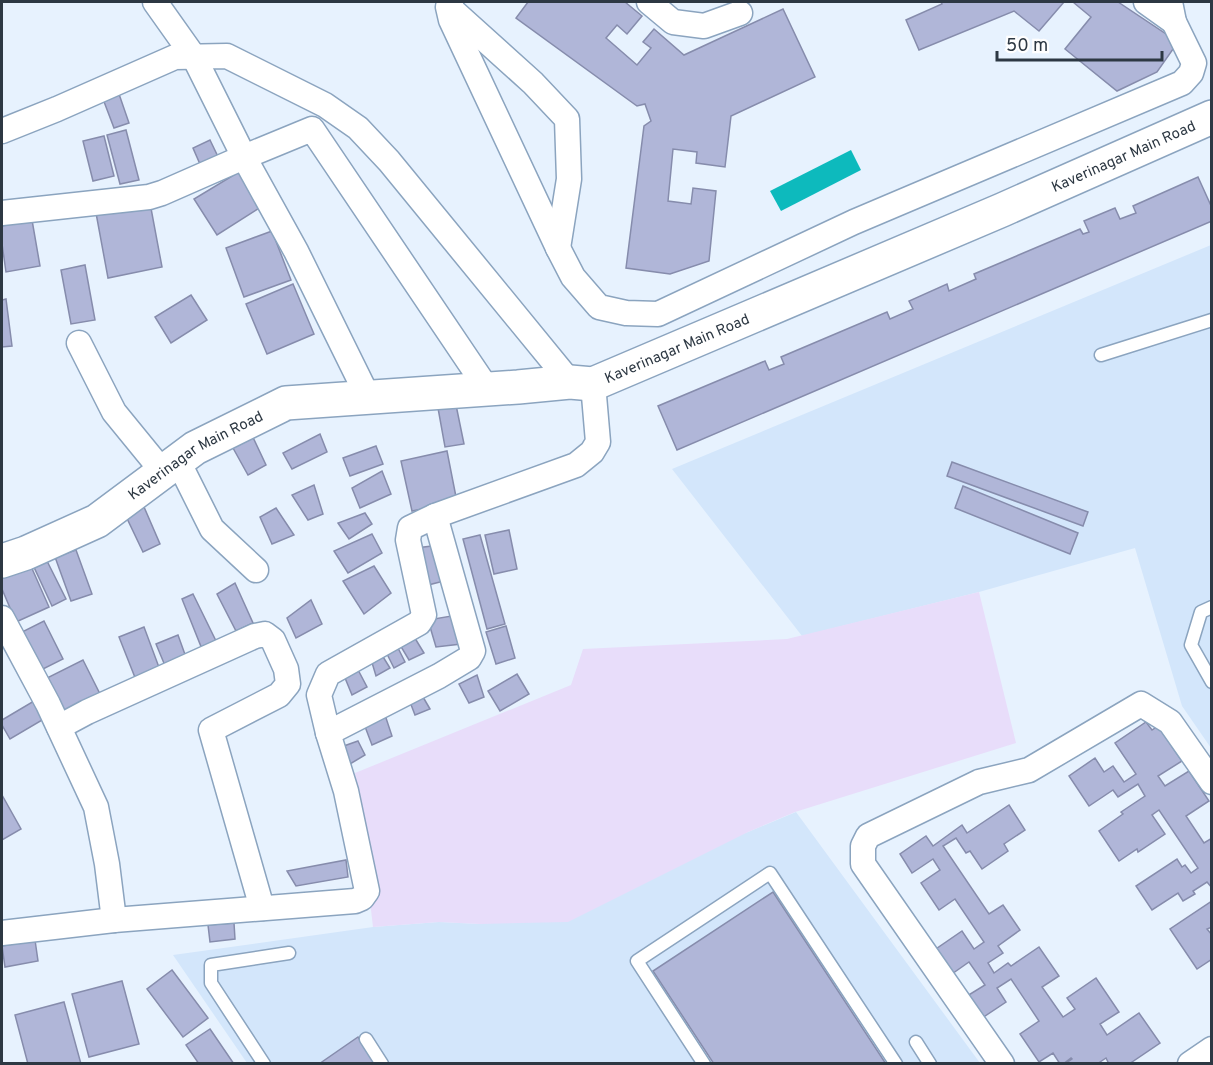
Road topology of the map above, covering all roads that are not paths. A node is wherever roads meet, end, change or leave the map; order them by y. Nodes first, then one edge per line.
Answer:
1 (155, 2) edge
2 (650, 2) edge
3 (1146, 2) edge
4 (449, 4) edge
5 (1172, 12) edge
6 (740, 13) dead end
7 (195, 57) junction
8 (1212, 117) edge
9 (2, 131) edge
10 (244, 157) junction
11 (2, 213) edge
12 (558, 248) junction
13 (1212, 320) edge
14 (79, 343) dead end
15 (1101, 355) dead end
16 (581, 383) junction
17 (488, 390) junction
18 (368, 397) junction
19 (170, 467) junction
20 (435, 516) junction
21 (2, 561) edge
22 (256, 570) dead end
23 (1212, 607) edge
24 (2, 618) edge
25 (1212, 682) edge
26 (59, 727) junction
27 (328, 733) junction
28 (1212, 782) edge
29 (262, 908) junction
30 (114, 920) junction
31 (2, 933) edge
32 (289, 953) dead end
33 (366, 1039) dead end
34 (916, 1042) dead end
35 (1212, 1049) edge
36 (264, 1064) edge
37 (382, 1064) edge
38 (704, 1064) edge
39 (896, 1064) edge
40 (930, 1064) edge
41 (1002, 1064) edge
42 (1190, 1064) edge

1 - 7 street
2 - 6 street
3 - 5 street
4 - 12 street
4 - 12 street
5 - 12 street
7 - 9 street
7 - 10 street
7 - 16 street
8 - 16 street, Kaverinagar Main Road
10 - 11 street
10 - 17 street
10 - 18 street
13 - 15 lane
14 - 19 street
16 - 17 street, Kaverinagar Main Road
16 - 20 street
17 - 18 street, Kaverinagar Main Road
18 - 19 street, Kaverinagar Main Road
19 - 21 street, Kaverinagar Main Road
19 - 22 street
20 - 27 street
20 - 27 street
23 - 25 lane
24 - 26 street
26 - 29 street
26 - 30 street
27 - 29 street
28 - 41 street
29 - 30 street
30 - 31 street
32 - 36 lane
33 - 37 lane
34 - 40 lane
35 - 42 street
38 - 39 lane

